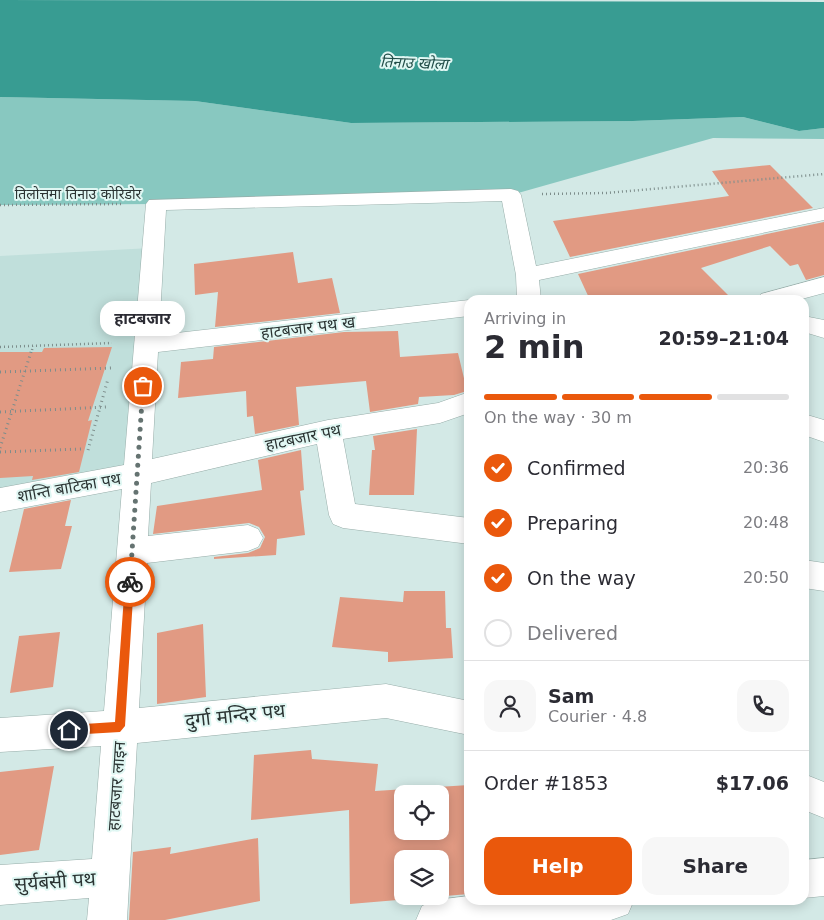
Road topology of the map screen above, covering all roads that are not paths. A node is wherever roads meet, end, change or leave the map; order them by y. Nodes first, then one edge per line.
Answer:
1 (824, 214) edge
2 (527, 275) junction
3 (824, 284) edge
4 (529, 295) edge
5 (787, 295) edge
6 (464, 309) edge
7 (809, 325) edge
8 (824, 329) edge
9 (136, 352) junction
10 (464, 404) edge
11 (809, 426) edge
12 (328, 431) junction
13 (824, 431) edge
14 (138, 474) junction
15 (0, 500) edge
16 (464, 530) edge
17 (248, 538) dead end
18 (132, 551) junction
19 (809, 575) edge
20 (824, 577) edge
21 (464, 717) edge
22 (120, 726) junction
23 (0, 735) edge
24 (809, 794) edge
25 (824, 800) edge
26 (110, 877) junction
27 (824, 877) edge
28 (809, 878) edge
29 (0, 885) edge
30 (570, 905) edge
31 (107, 920) edge
32 (436, 920) edge

1 - 2 street
2 - 4 street
2 - 9 street, हाटबजार लाइन
3 - 5 street
6 - 9 street, हाटबजार पथ ख
7 - 8 street
9 - 14 street, हाटबजार लाइन
10 - 12 street, हाटबजार पथ
11 - 13 street
12 - 14 street, हाटबजार पथ
12 - 16 street
14 - 15 street, शान्ति बाटिका पथ
14 - 18 street, हाटबजार लाइन
17 - 18 street
18 - 22 street, हाटबजार लाइन
19 - 20 street
21 - 22 street, दुर्गा मन्दिर पथ
22 - 23 street, दुर्गा मन्दिर पथ
22 - 26 street, हाटबजार लाइन
24 - 25 street
26 - 29 street, सुर्यबंसी पथ
26 - 31 street, हाटबजार लाइन
27 - 28 street
30 - 32 street

